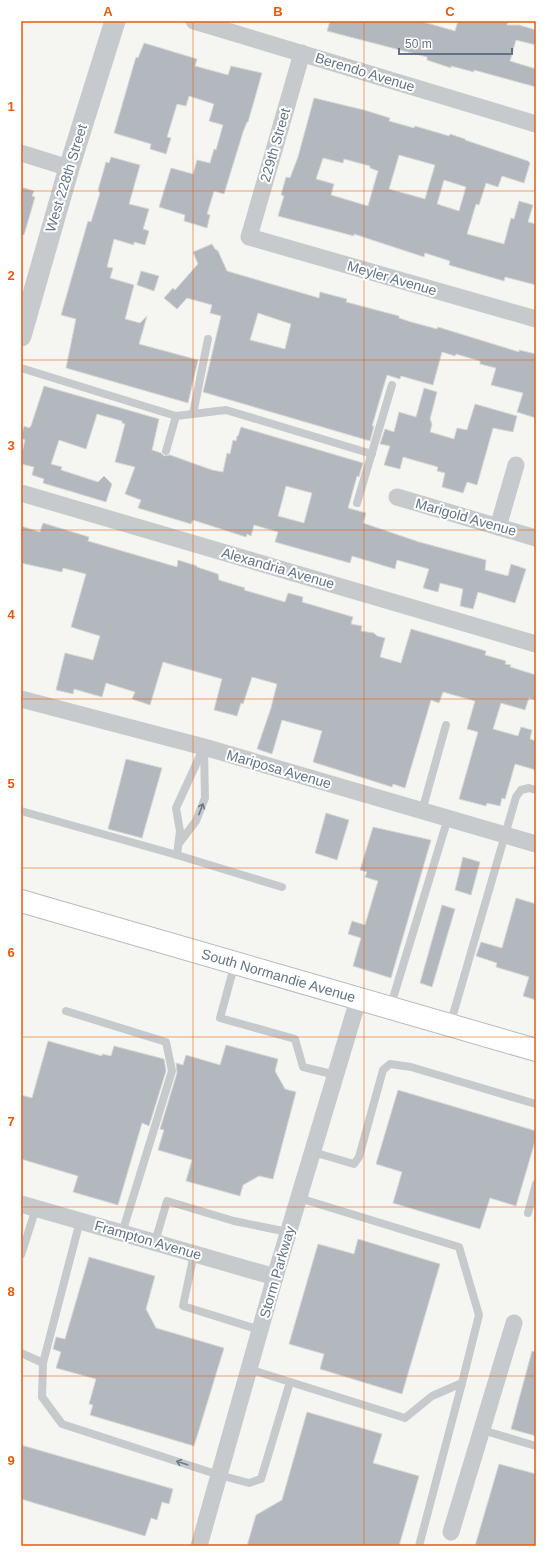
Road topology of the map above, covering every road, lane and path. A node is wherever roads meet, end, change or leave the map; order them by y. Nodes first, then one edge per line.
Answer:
1 (115, 21) edge
2 (194, 21) edge
3 (302, 53) junction
4 (536, 124) edge
5 (21, 153) edge
6 (68, 168) junction
7 (249, 237) joint
8 (536, 318) edge
9 (22, 331) edge
10 (208, 339) dead end
11 (21, 368) edge
12 (392, 385) dead end
13 (193, 414) junction
14 (176, 416) junction
15 (166, 451) dead end
16 (372, 454) junction
17 (516, 465) dead end
18 (21, 493) edge
19 (396, 497) dead end
20 (357, 503) dead end
21 (498, 527) junction
22 (536, 538) edge
23 (536, 644) edge
24 (21, 699) edge
25 (446, 725) dead end
26 (204, 747) junction
27 (536, 790) edge
28 (21, 811) edge
29 (422, 811) junction
30 (448, 818) junction
31 (506, 835) junction
32 (180, 842) junction
33 (536, 844) edge
34 (177, 855) junction
35 (282, 887) dead end
36 (21, 901) edge
37 (235, 963) junction
38 (358, 1000) junction
39 (390, 1009) junction
40 (66, 1011) dead end
41 (450, 1026) junction
42 (536, 1050) edge
43 (336, 1075) junction
44 (536, 1104) edge
45 (312, 1152) junction
46 (536, 1184) edge
47 (299, 1198) junction
48 (28, 1206) edge
49 (528, 1213) dead end
50 (80, 1221) junction
51 (288, 1232) junction
52 (122, 1233) junction
53 (155, 1242) junction
54 (194, 1254) junction
55 (21, 1255) edge
56 (275, 1277) junction
57 (514, 1323) dead end
58 (260, 1330) junction
59 (21, 1353) edge
60 (43, 1363) junction
61 (249, 1369) junction
62 (290, 1382) junction
63 (462, 1383) junction
64 (482, 1430) junction
65 (536, 1446) edge
66 (219, 1475) junction
67 (451, 1532) dead end
68 (199, 1546) edge
69 (418, 1546) edge

1 - 6 street, West 228th Street
2 - 3 street, Berendo Avenue
3 - 4 street, Berendo Avenue
3 - 7 street, 229th Street
5 - 6 street
6 - 9 street, West 228th Street
7 - 8 street, Meyler Avenue
10 - 13 lane
11 - 14 lane
12 - 16 lane
13 - 14 lane
13 - 16 lane
14 - 15 lane
16 - 20 lane
17 - 21 street
18 - 23 street, Alexandria Avenue
19 - 21 street, Marigold Avenue
21 - 22 street, Marigold Avenue
24 - 26 street, Mariposa Avenue
25 - 29 lane
26 - 29 street, Mariposa Avenue
26 - 32 lane
32 -> 26 lane
27 - 31 lane
28 - 34 lane
29 - 30 street, Mariposa Avenue
30 - 31 street, Mariposa Avenue
30 - 39 lane
31 - 33 street, Mariposa Avenue
31 - 41 lane
32 - 34 lane
34 - 35 lane
36 - 37 main road, South Normandie Avenue
37 - 38 main road, South Normandie Avenue
37 - 43 lane
38 - 39 main road, South Normandie Avenue
38 - 43 street, Storm Parkway
39 - 41 main road, South Normandie Avenue
40 - 52 lane
41 - 42 main road, South Normandie Avenue
43 - 45 street, Storm Parkway
44 - 45 lane
45 - 47 street, Storm Parkway
46 - 49 lane
47 - 51 street, Storm Parkway
47 - 63 lane
48 - 50 street, Frampton Avenue
48 - 55 lane
50 - 52 street, Frampton Avenue
50 - 60 lane
51 - 53 lane
51 - 56 street, Storm Parkway
52 - 53 street, Frampton Avenue
53 - 54 street, Frampton Avenue
54 - 56 street, Frampton Avenue
54 - 58 lane
56 - 58 street, Storm Parkway
57 - 64 street
58 - 61 street, Storm Parkway
59 - 60 lane
66 -> 60 lane
61 - 62 lane
61 - 66 street, Storm Parkway
62 - 63 lane
62 - 66 lane
63 - 69 lane
64 - 65 lane
64 - 67 street
66 - 68 street, Storm Parkway

